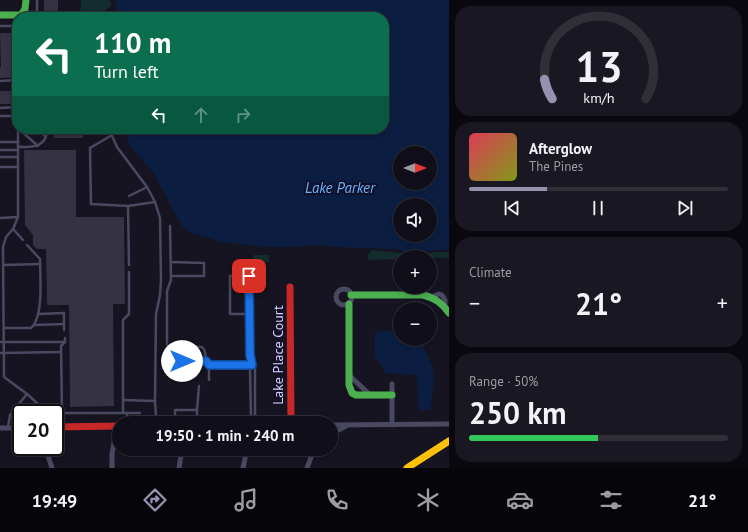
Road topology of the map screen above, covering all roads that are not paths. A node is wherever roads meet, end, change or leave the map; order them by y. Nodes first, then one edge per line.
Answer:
1 (26, 0) edge
2 (37, 0) edge
3 (24, 12) edge
4 (37, 12) edge
5 (0, 15) edge
6 (12, 16) edge
7 (0, 26) edge
8 (12, 26) edge
9 (12, 80) edge
10 (0, 81) edge
11 (0, 108) edge
12 (12, 108) edge
13 (0, 116) edge
14 (12, 116) edge
15 (18, 134) edge
16 (24, 134) edge
17 (43, 134) edge
18 (46, 134) edge
19 (112, 136) joint
20 (46, 137) junction
21 (0, 142) edge
22 (18, 142) junction
23 (38, 146) junction
24 (18, 148) junction
25 (0, 150) edge
26 (0, 157) edge
27 (18, 157) junction
28 (0, 167) edge
29 (18, 167) junction
30 (147, 187) junction
31 (129, 196) dead end
32 (155, 202) junction
33 (128, 206) junction
34 (18, 217) junction
35 (0, 218) edge
36 (170, 226) dead end
37 (13, 230) junction
38 (23, 240) dead end
39 (27, 245) dead end
40 (171, 262) junction
41 (40, 264) junction
42 (3, 265) junction
43 (129, 266) dead end
44 (129, 272) dead end
45 (171, 276) junction
46 (290, 287) dead end
47 (352, 295) junction
48 (349, 304) junction
49 (447, 310) edge
50 (0, 314) edge
51 (4, 314) junction
52 (39, 314) junction
53 (250, 314) junction
54 (35, 324) junction
55 (64, 324) junction
56 (4, 328) junction
57 (64, 330) dead end
58 (65, 338) dead end
59 (0, 342) edge
60 (4, 342) junction
61 (65, 342) junction
62 (180, 348) junction
63 (4, 352) junction
64 (61, 352) junction
65 (0, 353) edge
66 (206, 361) junction
67 (209, 365) junction
68 (252, 365) junction
69 (349, 375) junction
70 (209, 380) dead end
71 (392, 384) dead end
72 (199, 386) dead end
73 (28, 394) junction
74 (370, 395) junction
75 (392, 395) junction
76 (122, 400) junction
77 (155, 401) junction
78 (39, 404) edge
79 (62, 404) edge
80 (197, 410) junction
81 (64, 412) edge
82 (123, 413) junction
83 (127, 413) joint
84 (140, 413) dead end
85 (156, 416) edge
86 (175, 416) edge
87 (197, 416) edge
88 (255, 416) edge
89 (291, 416) edge
90 (449, 424) edge
91 (338, 425) edge
92 (349, 425) junction
93 (392, 425) junction
94 (104, 426) junction
95 (112, 426) edge
96 (64, 427) edge
97 (0, 428) edge
98 (8, 428) junction
99 (12, 428) edge
100 (338, 430) edge
101 (112, 433) edge
102 (449, 441) edge
103 (48, 456) edge
104 (112, 456) edge
105 (181, 456) edge
106 (246, 456) edge
107 (311, 456) edge
108 (52, 468) edge
109 (112, 468) edge
110 (179, 468) edge
111 (243, 468) edge
112 (307, 468) edge
113 (408, 468) edge

1 - 3 street
2 - 4 lane
5 - 6 street
7 - 8 lane
9 - 10 lane
11 - 12 lane
13 - 14 lane
15 - 22 lane
16 - 23 lane
17 - 20 lane
18 - 20 lane
19 - 30 lane
19 - 33 lane
20 - 23 lane
21 - 22 lane
22 - 24 lane
23 - 24 lane
24 - 25 lane
24 - 27 lane
26 - 27 lane
27 - 29 lane
28 - 29 lane
29 - 34 lane
30 - 31 lane
30 - 32 lane
32 - 33 lane
32 - 77 lane
33 - 43 lane
34 - 35 lane
34 - 37 lane
36 - 40 lane
37 - 38 lane
37 - 42 lane
39 - 41 lane
40 - 45 lane
40 - 45 lane
41 - 42 lane
41 - 52 lane
42 - 51 lane
44 - 76 lane
45 - 62 lane
46 - 89 street, Lake Place Court
47 - 48 street
47 - 48 street
47 - 49 street
48 - 69 street
50 - 51 lane
51 - 56 lane
52 - 54 lane
52 - 55 lane
53 - 53 lane
53 - 68 lane
54 - 55 lane
54 - 56 lane
55 - 57 lane
56 - 60 lane
58 - 61 lane
59 - 60 lane
60 - 61 lane
60 - 63 lane
61 - 64 lane
62 - 66 lane
62 - 66 lane
63 - 64 lane
63 - 65 lane
63 - 73 lane
64 - 79 lane
66 - 67 lane
67 - 68 lane
67 - 70 lane
68 - 88 lane
69 - 74 street
69 - 74 street
71 - 75 street
72 - 80 lane
73 - 78 lane
73 - 98 lane
74 - 75 street
75 - 93 street
76 - 77 lane
76 - 82 lane
77 - 85 lane
80 - 86 lane
80 - 87 lane
81 - 82 lane
82 - 83 lane
83 - 84 lane
90 - 93 street
91 - 92 street
92 - 93 street
92 - 100 street
94 - 95 street
94 - 96 street
94 - 101 street
97 - 98 street
98 - 99 street
102 - 113 street
103 - 108 street
104 - 109 street
105 - 110 street
106 - 111 street
107 - 112 street

